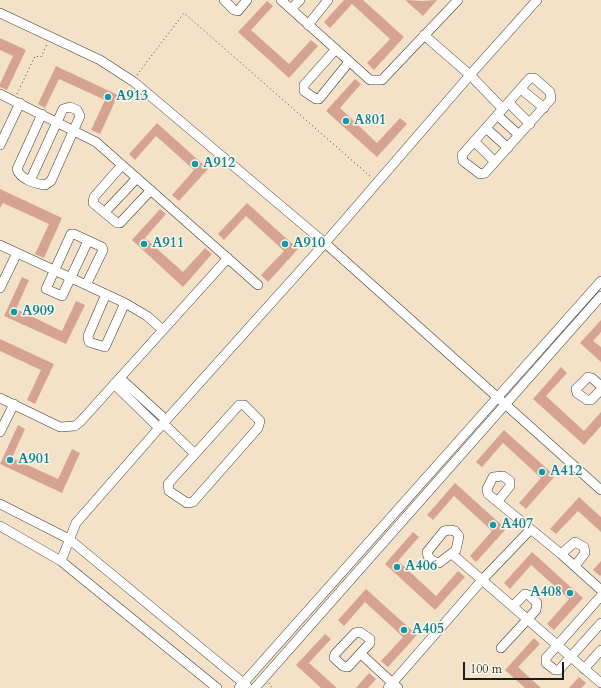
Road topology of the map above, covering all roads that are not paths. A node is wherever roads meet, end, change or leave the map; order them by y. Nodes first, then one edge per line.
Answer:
1 (224, 0) edge
2 (247, 0) edge
3 (281, 0) edge
4 (300, 0) edge
5 (328, 0) edge
6 (458, 0) edge
7 (538, 0) edge
8 (291, 9) junction
9 (0, 13) edge
10 (308, 25) junction
11 (424, 35) junction
12 (336, 49) junction
13 (349, 62) junction
14 (470, 75) junction
15 (521, 89) junction
16 (0, 94) edge
17 (17, 102) junction
18 (544, 108) junction
19 (503, 109) junction
20 (42, 114) junction
21 (57, 121) junction
22 (530, 124) junction
23 (486, 128) junction
24 (74, 130) junction
25 (519, 135) junction
26 (474, 141) junction
27 (0, 145) edge
28 (508, 148) junction
29 (495, 162) junction
30 (122, 165) junction
31 (137, 178) junction
32 (30, 180) junction
33 (151, 190) junction
34 (105, 212) junction
35 (88, 240) junction
36 (325, 243) junction
37 (0, 245) edge
38 (17, 253) junction
39 (228, 258) junction
40 (54, 270) junction
41 (70, 278) junction
42 (601, 281) edge
43 (86, 285) junction
44 (258, 285) dead end
45 (0, 288) edge
46 (106, 294) junction
47 (601, 296) edge
48 (125, 303) junction
49 (163, 330) junction
50 (117, 381) junction
51 (601, 386) edge
52 (601, 390) edge
53 (0, 398) edge
54 (502, 401) junction
55 (14, 404) junction
56 (163, 424) junction
57 (0, 432) edge
58 (195, 454) junction
59 (601, 490) edge
60 (498, 501) dead end
61 (0, 504) edge
62 (0, 526) edge
63 (530, 530) junction
64 (69, 539) junction
65 (452, 554) dead end
66 (561, 554) junction
67 (61, 561) junction
68 (575, 566) junction
69 (483, 579) junction
70 (601, 590) edge
71 (601, 596) edge
72 (513, 606) junction
73 (528, 619) junction
74 (601, 623) edge
75 (558, 645) junction
76 (501, 648) dead end
77 (601, 650) edge
78 (361, 654) dead end
79 (571, 658) junction
80 (584, 669) junction
81 (601, 683) edge
82 (244, 686) edge
83 (393, 686) edge
84 (217, 688) edge
85 (255, 688) edge
86 (596, 688) edge

1 - 2 street
3 - 8 street
4 - 8 street
5 - 10 street
6 - 11 street
7 - 14 street
8 - 10 street
9 - 36 street
10 - 12 street
11 - 13 street
11 - 14 street
12 - 13 street
12 - 13 street
14 - 19 street
14 - 36 street
15 - 18 street
15 - 18 street
15 - 19 street
16 - 17 street
17 - 20 street
17 - 27 street
18 - 22 street
19 - 22 street
19 - 23 street
19 - 25 street
20 - 21 street
20 - 32 street
21 - 24 street
21 - 24 street
21 - 32 street
22 - 25 street
23 - 26 street
23 - 28 street
24 - 30 street
24 - 32 street
25 - 28 street
26 - 29 street
26 - 29 street
28 - 29 street
30 - 31 street
30 - 34 street
31 - 33 street
31 - 34 street
33 - 34 street
33 - 39 street
35 - 40 street
35 - 41 street
35 - 43 street
36 - 54 street
36 - 56 street
37 - 38 street
38 - 40 street
38 - 45 street
39 - 44 street
39 - 49 street
40 - 41 street
40 - 41 street
41 - 43 street
42 - 54 street
43 - 46 street
46 - 48 street
46 - 48 street
47 - 54 street
48 - 49 street
49 - 50 street
50 - 55 street
50 - 56 street
51 - 52 street
53 - 55 street
54 - 59 street
54 - 82 street
54 - 85 street
55 - 57 street
56 - 58 street
56 - 64 street
58 - 58 street
60 - 63 street
61 - 64 street
62 - 67 street
63 - 66 street
63 - 69 street
64 - 67 street
64 - 82 street
65 - 69 street
66 - 68 street
66 - 68 street
67 - 84 street
68 - 70 street
69 - 72 street
69 - 83 street
71 - 75 street
72 - 73 street
72 - 73 street
73 - 75 street
73 - 76 street
74 - 79 street
75 - 79 street
75 - 79 street
77 - 80 street
78 - 83 street
79 - 80 street
80 - 81 street
81 - 86 street

